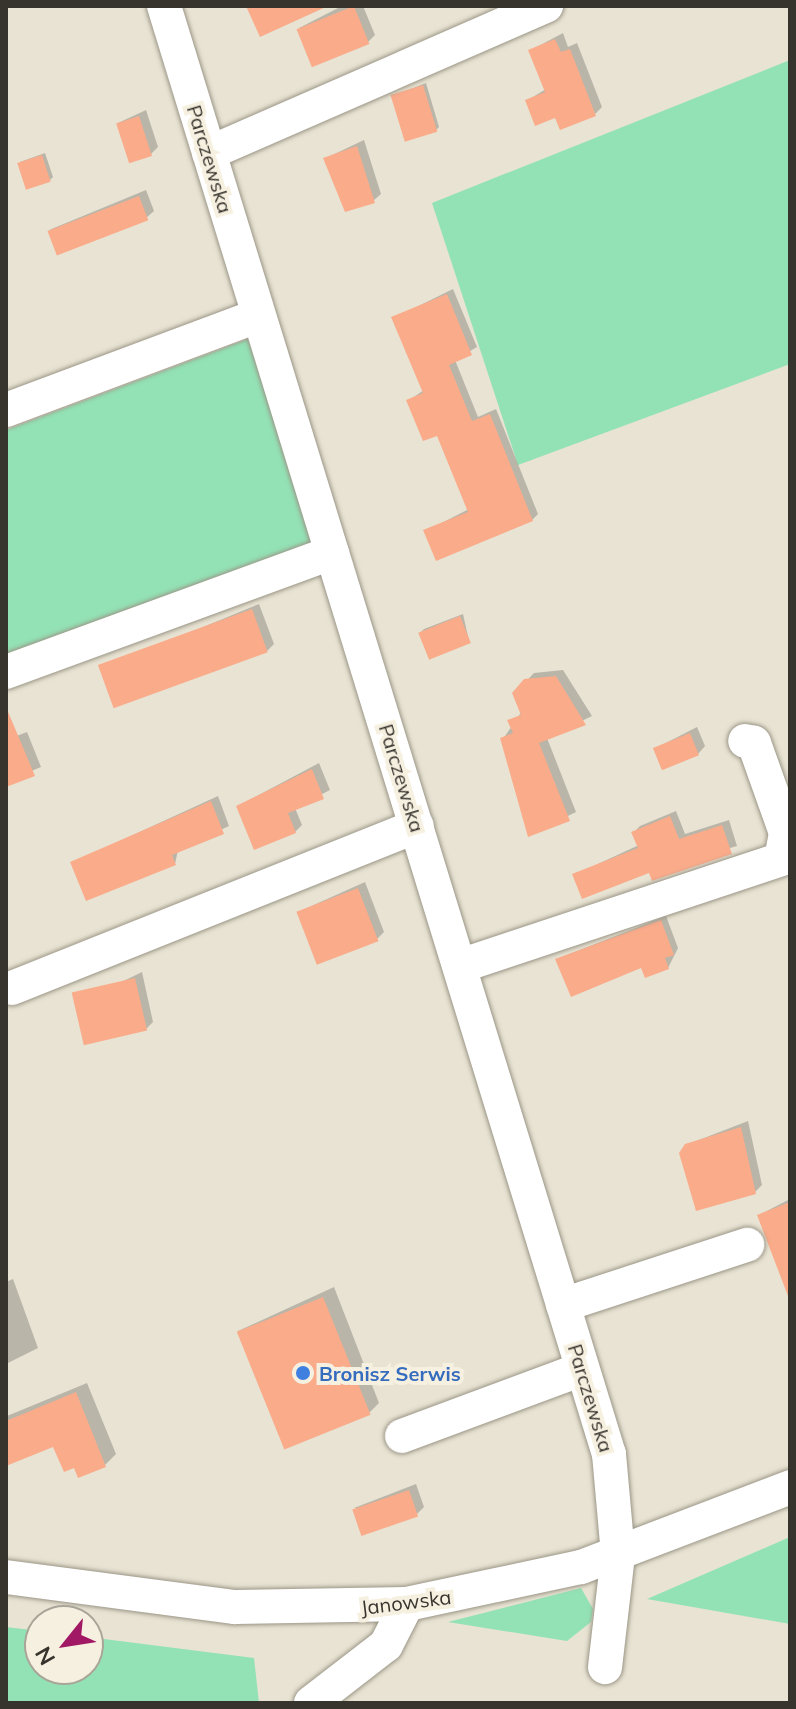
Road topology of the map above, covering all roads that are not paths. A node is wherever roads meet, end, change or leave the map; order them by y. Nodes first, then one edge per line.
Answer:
1 (164, 6) edge
2 (546, 6) edge
3 (209, 153) junction
4 (257, 316) junction
5 (6, 410) edge
6 (332, 553) junction
7 (6, 672) edge
8 (745, 741) dead end
9 (417, 826) junction
10 (460, 966) junction
11 (12, 988) dead end
12 (747, 1245) dead end
13 (563, 1305) junction
14 (582, 1369) junction
15 (402, 1436) dead end
16 (790, 1487) edge
17 (618, 1555) junction
18 (6, 1577) edge
19 (407, 1604) junction
20 (605, 1667) dead end
21 (311, 1703) edge

1 - 3 street, Parczewska
2 - 3 street
3 - 4 street, Parczewska
4 - 5 street
4 - 6 street, Parczewska
6 - 7 street
6 - 9 street, Parczewska
8 - 10 street
9 - 10 street, Parczewska
9 - 11 street
10 - 13 street, Parczewska
12 - 13 street
13 - 14 street, Parczewska
14 - 15 street
14 - 17 street, Parczewska
16 - 17 street, Janowska
17 - 19 street, Janowska
17 - 20 street, Parczewska
18 - 19 street, Janowska
19 - 21 street

